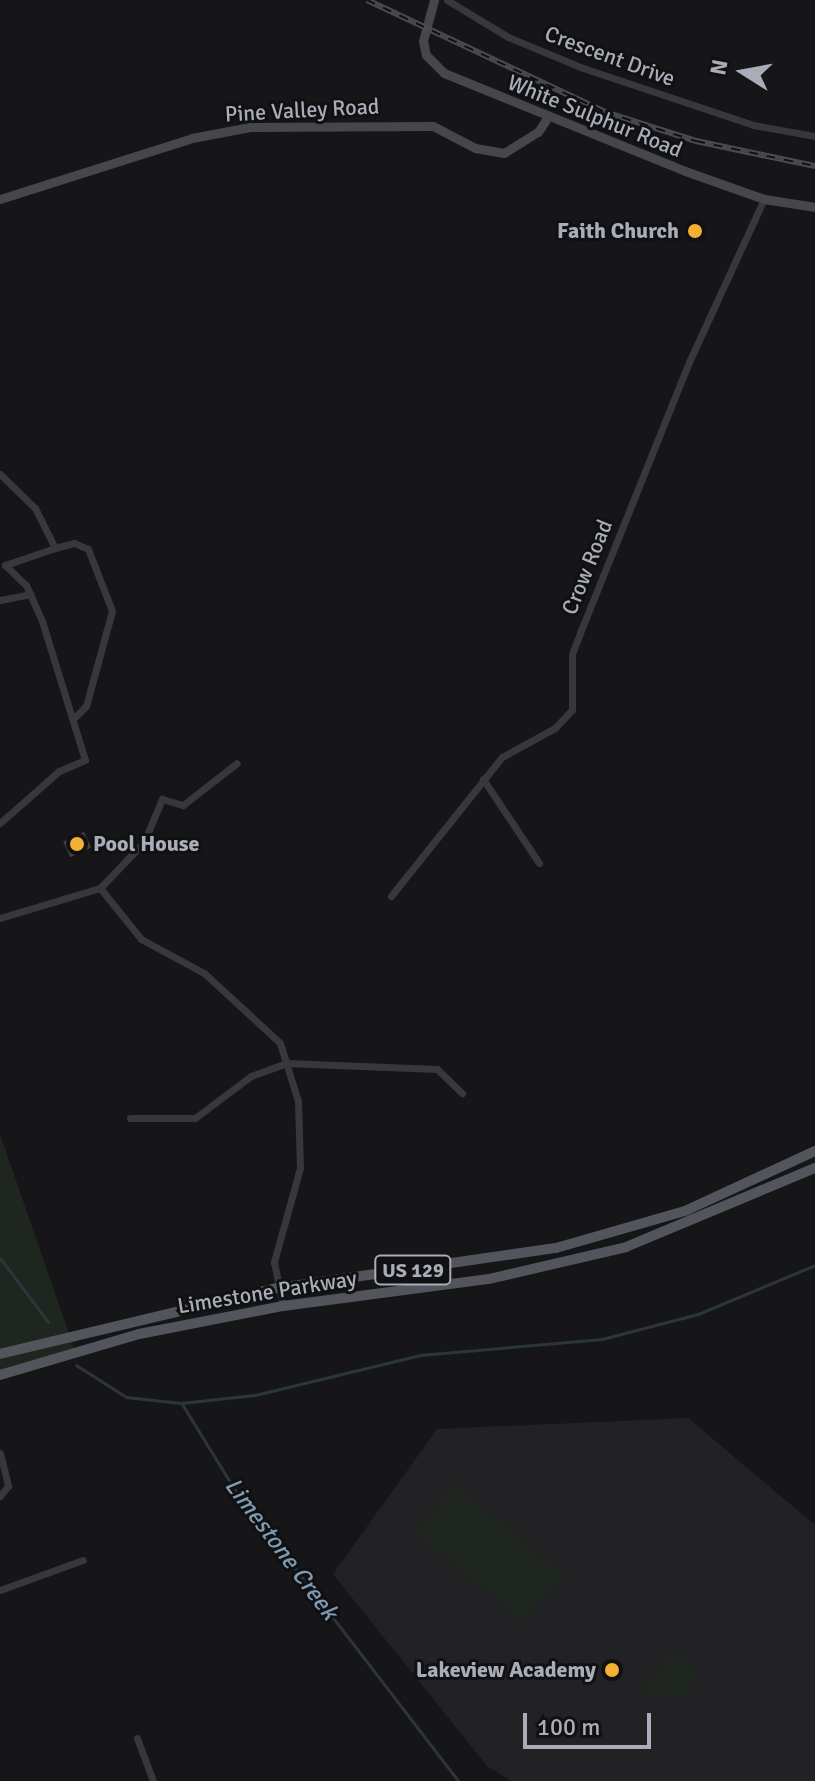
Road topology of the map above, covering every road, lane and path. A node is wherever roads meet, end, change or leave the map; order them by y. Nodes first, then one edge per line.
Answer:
1 (434, 0) edge
2 (447, 0) edge
3 (547, 118) junction
4 (815, 136) edge
5 (0, 199) edge
6 (764, 199) junction
7 (815, 207) edge
8 (0, 474) edge
9 (55, 548) junction
10 (30, 594) junction
11 (0, 600) edge
12 (73, 719) junction
13 (237, 763) dead end
14 (483, 779) junction
15 (0, 823) edge
16 (539, 863) dead end
17 (100, 888) junction
18 (391, 896) dead end
19 (0, 918) edge
20 (286, 1063) junction
21 (462, 1093) dead end
22 (130, 1118) dead end
23 (815, 1151) edge
24 (815, 1168) edge
25 (278, 1288) junction
26 (283, 1306) junction
27 (0, 1354) edge
28 (0, 1375) edge
29 (0, 1453) edge
30 (0, 1496) edge
31 (83, 1560) dead end
32 (0, 1590) edge
33 (137, 1738) dead end
34 (153, 1781) edge

1 - 3 street, White Sulphur Road
2 - 4 street, Crescent Drive
3 - 5 street, Pine Valley Road
3 - 6 street, White Sulphur Road
6 - 7 street, White Sulphur Road
6 - 14 street, Crow Road
8 - 9 street
9 - 10 street
9 - 12 street
10 - 11 street
10 - 12 street
12 - 15 street
13 - 17 street
14 - 16 street
14 - 18 street, Crow Road
17 - 19 street
17 - 20 street
20 - 21 street
20 - 22 street
20 - 25 street
23 - 25 main road, Limestone Parkway / US 129
24 - 26 main road, Limestone Parkway / US 129
25 - 26 street
25 - 27 main road, Limestone Parkway / US 129
26 - 28 main road, Limestone Parkway / US 129
29 - 30 street
31 - 32 street
33 - 34 street

